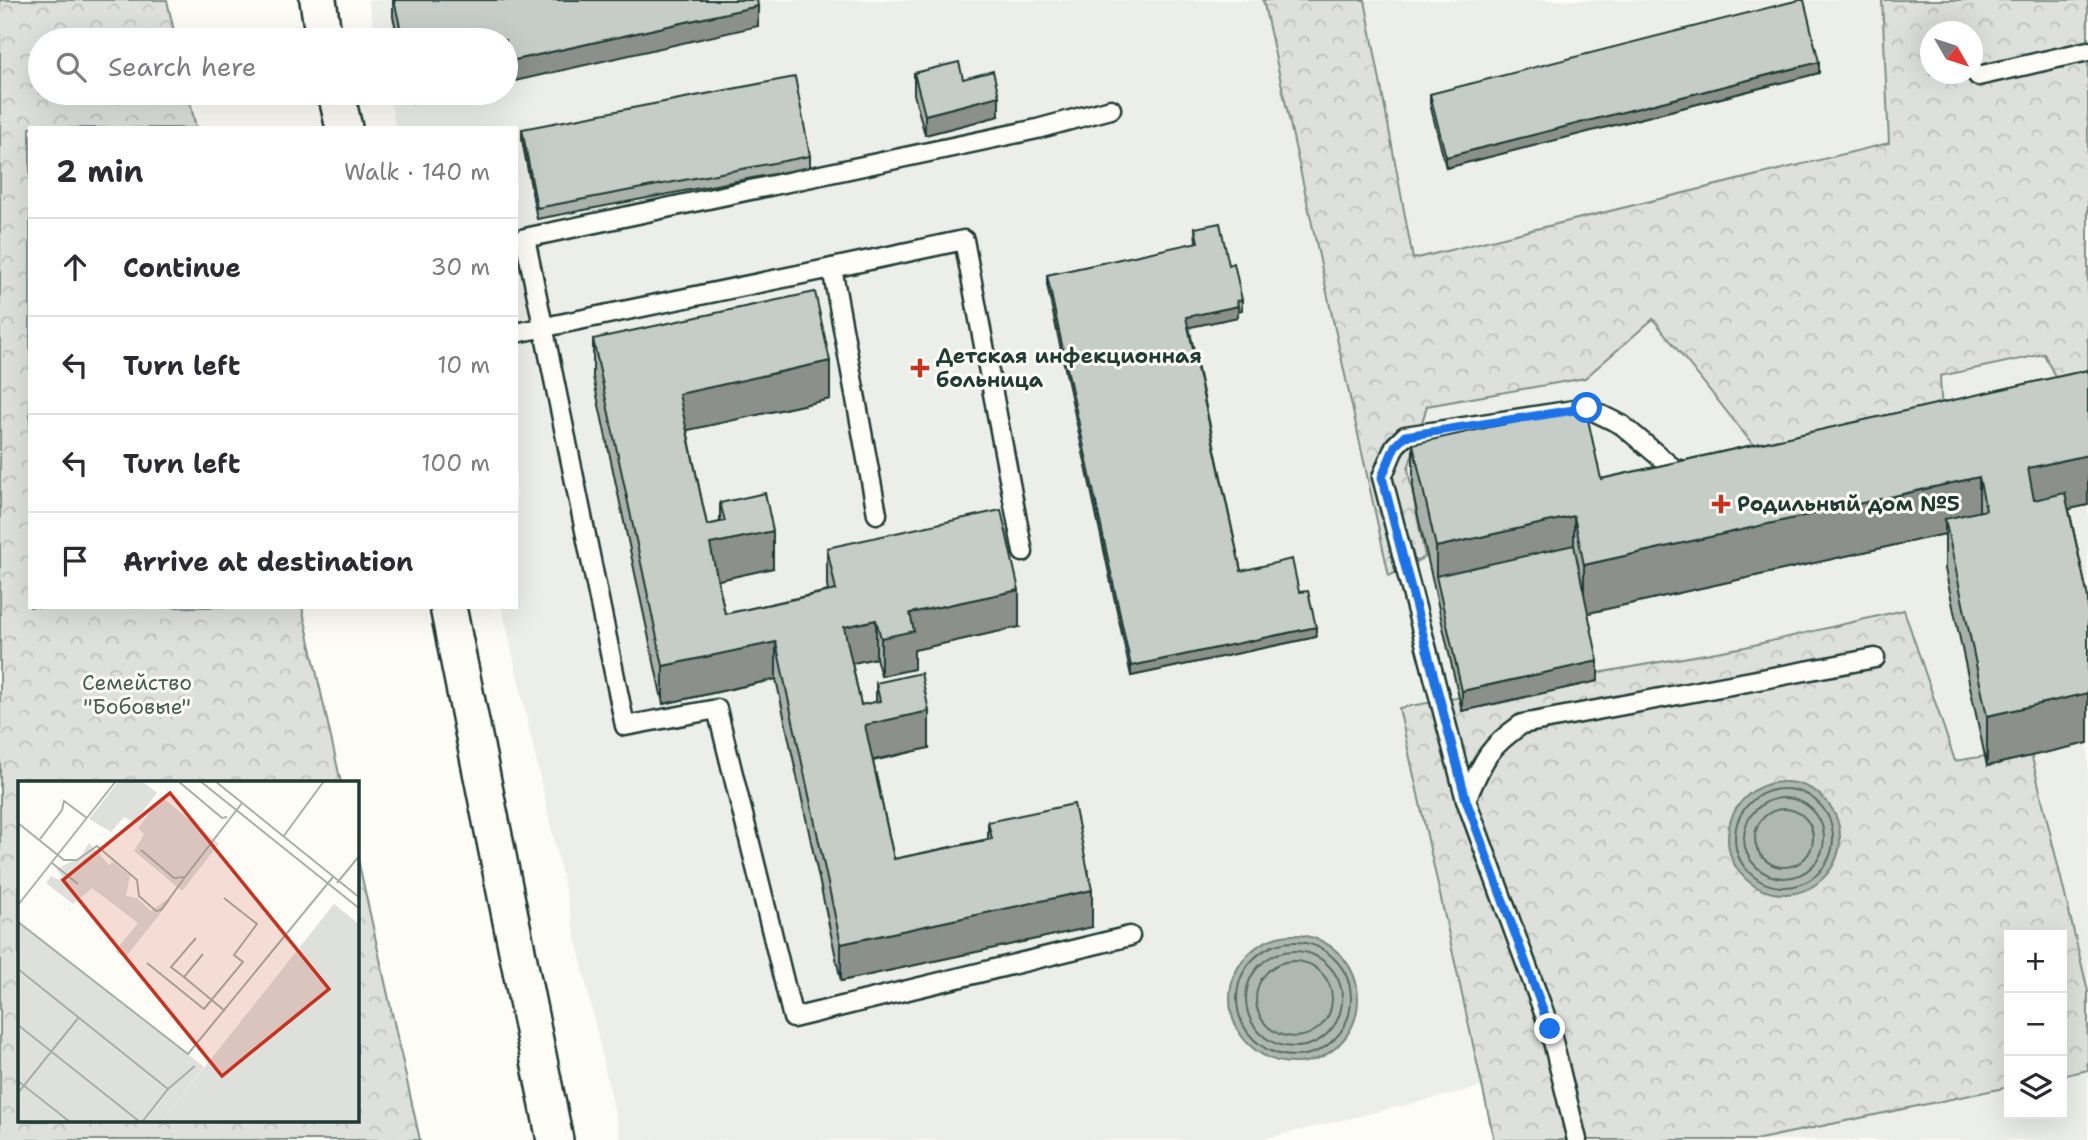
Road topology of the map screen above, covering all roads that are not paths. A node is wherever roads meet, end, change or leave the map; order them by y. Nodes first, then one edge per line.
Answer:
1 (318, 0) edge
2 (322, 28) edge
3 (2088, 51) edge
4 (1983, 75) edge
5 (339, 105) edge
6 (1111, 109) dead end
7 (344, 126) edge
8 (832, 268) junction
9 (543, 327) junction
10 (518, 333) edge
11 (1699, 475) edge
12 (877, 514) dead end
13 (1023, 551) dead end
14 (448, 609) edge
15 (1875, 659) dead end
16 (1466, 800) junction
17 (1130, 936) dead end
18 (555, 1140) edge
19 (1577, 1140) edge

1 - 2 street
3 - 4 lane
5 - 7 street
6 - 9 lane
8 - 9 lane
8 - 12 lane
8 - 13 lane
9 - 10 lane
9 - 17 lane
11 - 16 lane
14 - 18 street
15 - 16 lane
16 - 19 lane

